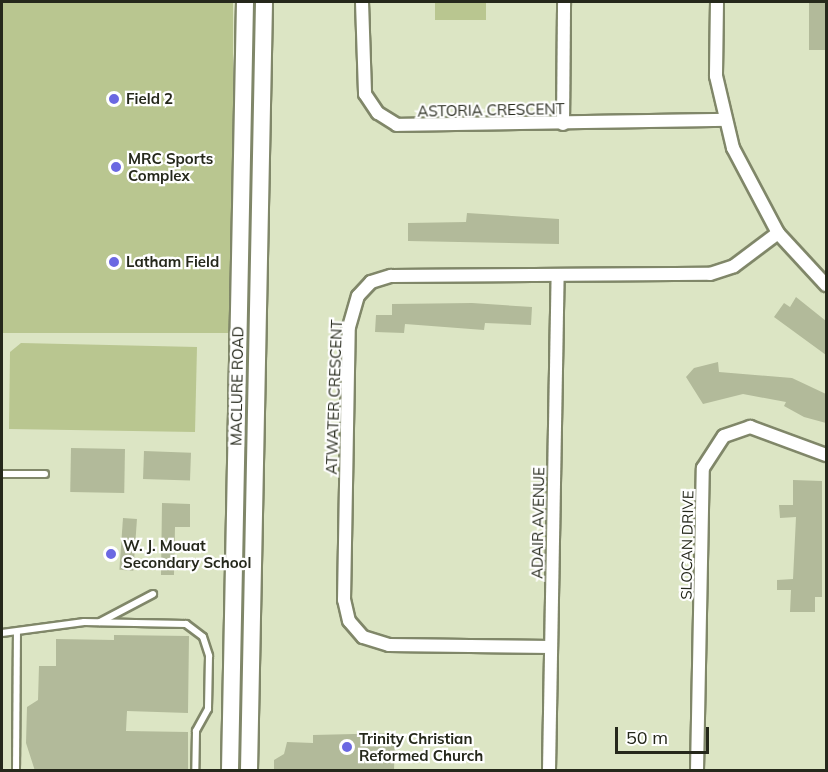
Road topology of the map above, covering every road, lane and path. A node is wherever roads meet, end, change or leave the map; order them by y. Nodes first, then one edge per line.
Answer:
1 (244, 2) edge
2 (264, 2) edge
3 (362, 2) edge
4 (564, 2) edge
5 (717, 2) edge
6 (724, 120) junction
7 (562, 124) junction
8 (778, 233) junction
9 (558, 276) junction
10 (826, 285) edge
11 (826, 455) edge
12 (2, 474) edge
13 (45, 474) dead end
14 (153, 594) dead end
15 (100, 622) junction
16 (2, 633) edge
17 (17, 633) junction
18 (551, 647) junction
19 (16, 771) edge
20 (195, 771) edge
21 (230, 771) edge
22 (249, 771) edge
23 (549, 771) edge
24 (697, 771) edge

1 - 21 main road, MACLURE ROAD
2 - 22 main road, MACLURE ROAD
3 - 7 street, ASTORIA CRESCENT
4 - 7 street
5 - 6 street
6 - 7 street, ASTORIA CRESCENT
6 - 8 street
8 - 9 street, ATWATER CRESCENT
8 - 10 street
9 - 18 street, ADAIR AVENUE
9 - 18 street, ATWATER CRESCENT
11 - 24 street, SLOCAN DRIVE
12 - 13 lane
14 - 15 lane
15 - 17 lane
15 - 20 lane
16 - 17 lane
17 - 19 lane
18 - 23 street, ADAIR AVENUE

